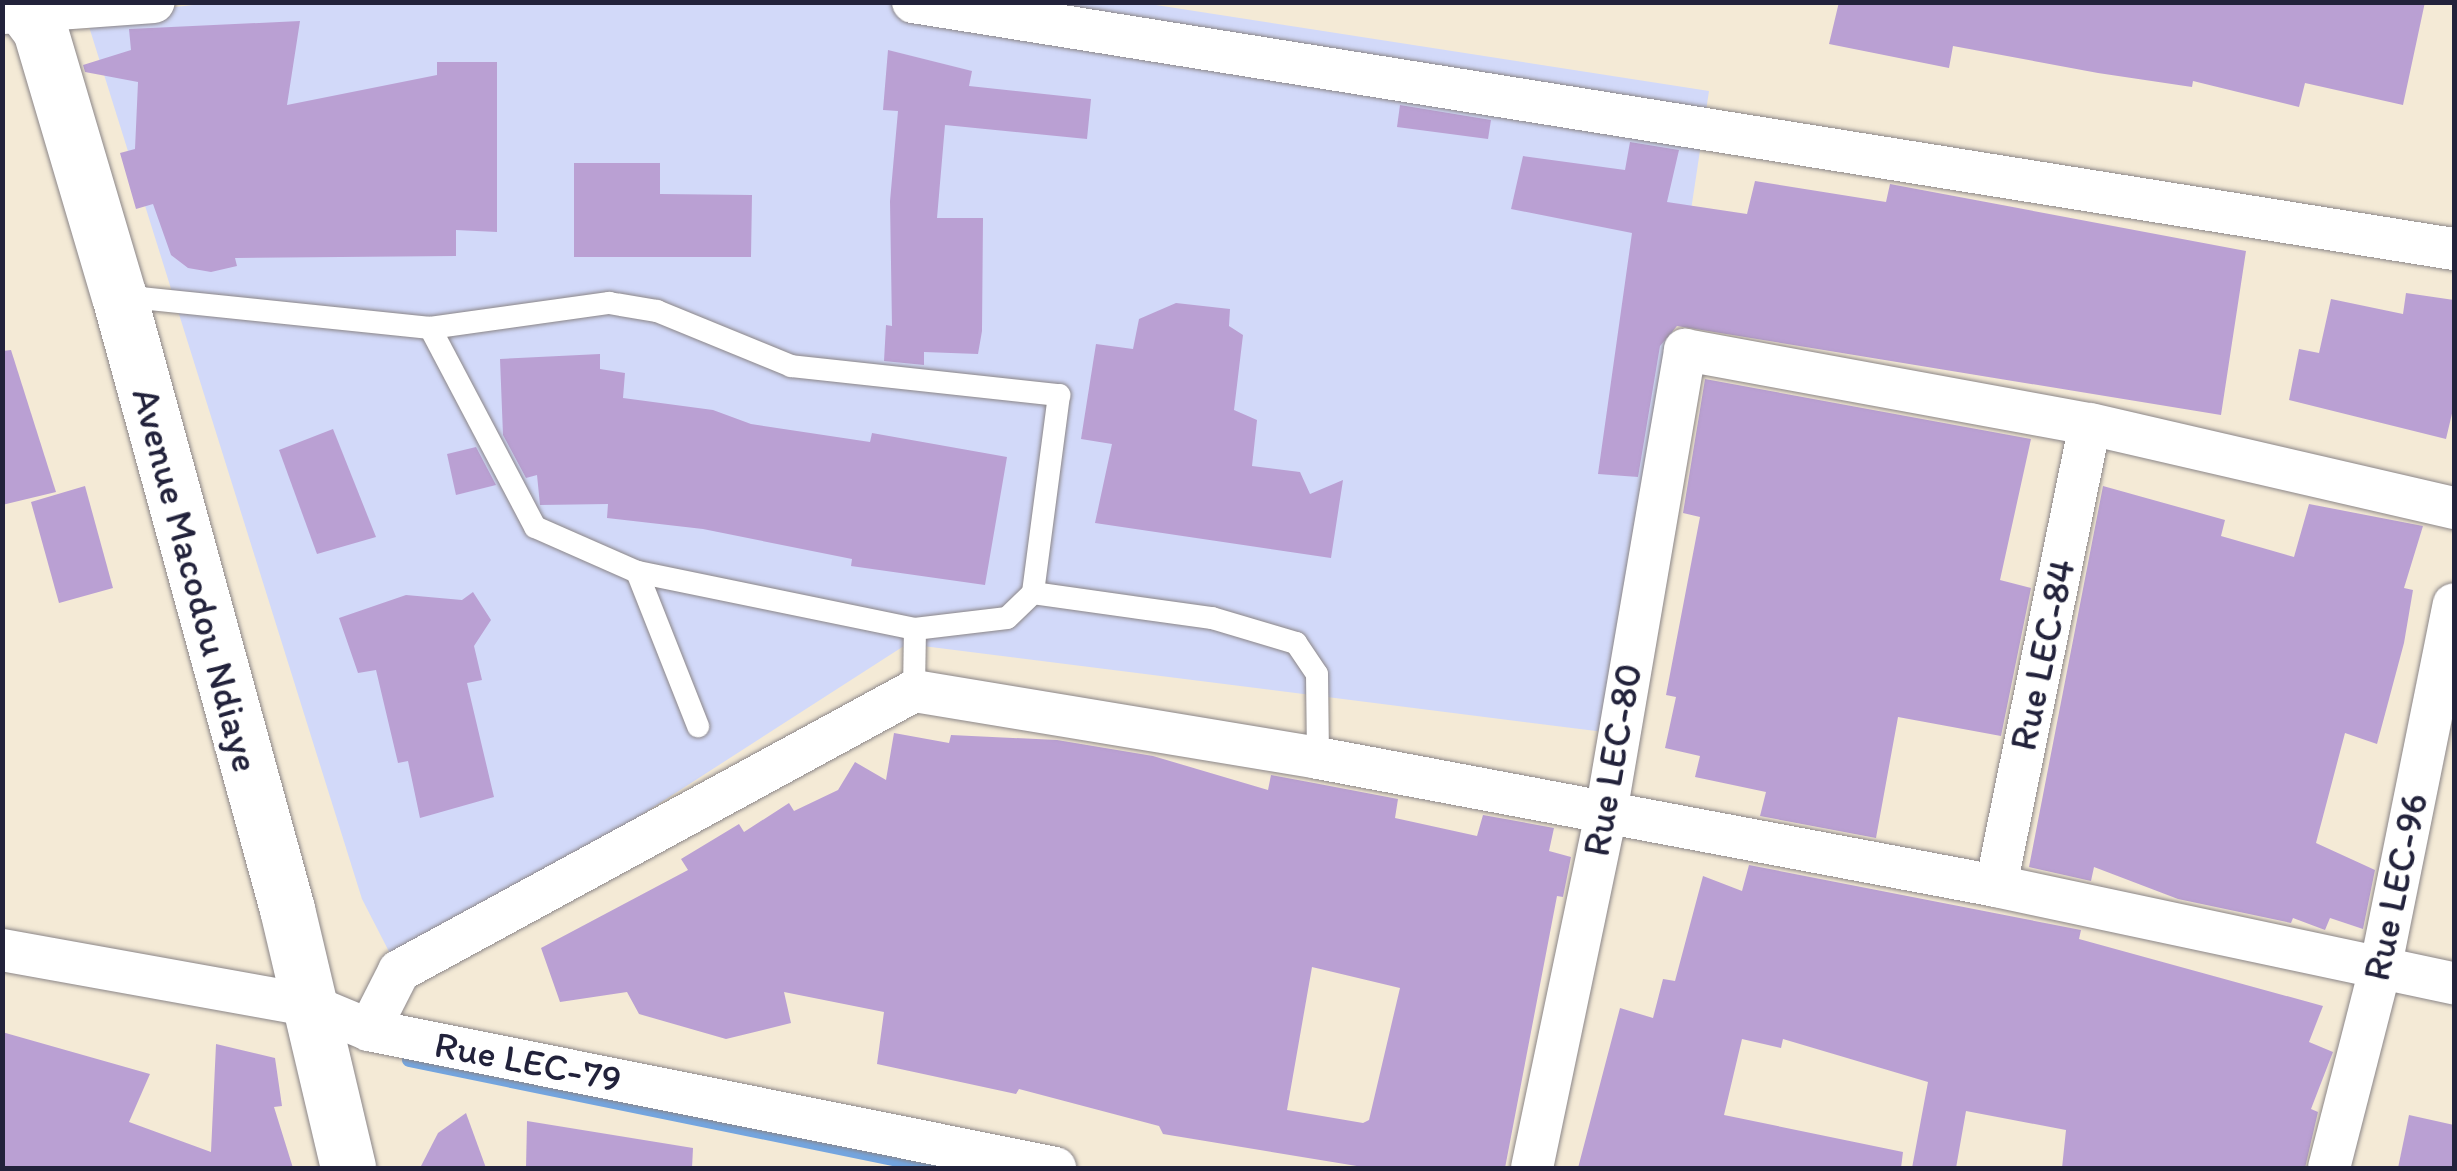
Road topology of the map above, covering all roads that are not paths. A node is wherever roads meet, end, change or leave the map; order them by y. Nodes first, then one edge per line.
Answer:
1 (154, 2) edge
2 (913, 2) edge
3 (14, 8) edge
4 (2454, 249) edge
5 (120, 296) junction
6 (430, 328) junction
7 (2090, 424) junction
8 (2454, 508) edge
9 (637, 572) junction
10 (1033, 592) junction
11 (2454, 604) edge
12 (915, 629) junction
13 (914, 691) junction
14 (698, 726) dead end
15 (1318, 758) junction
16 (1606, 813) junction
17 (1996, 886) junction
18 (2, 950) edge
19 (2380, 970) junction
20 (2454, 983) edge
21 (310, 1004) junction
22 (369, 1030) junction
23 (348, 1168) edge
24 (1055, 1168) edge
25 (1532, 1168) edge
26 (2329, 1168) edge

1 - 3 street
2 - 4 street
3 - 5 street, Avenue Macodou Ndiaye
5 - 6 lane
5 - 21 street, Avenue Macodou Ndiaye
6 - 9 lane
6 - 10 lane
7 - 8 street
7 - 16 street, Rue LEC-80
7 - 17 street, Rue LEC-84
9 - 12 lane
9 - 14 lane
10 - 12 lane
10 - 15 lane
11 - 19 street, Rue LEC-96
12 - 13 lane
13 - 15 street
13 - 22 street
15 - 16 street
16 - 17 street
16 - 25 street, Rue LEC-80
17 - 19 street
18 - 21 street, Rue LEC-79
19 - 20 street
19 - 26 street, Rue LEC-96
21 - 22 street, Rue LEC-79
21 - 23 street, Avenue Macodou Ndiaye
22 - 24 street, Rue LEC-79

